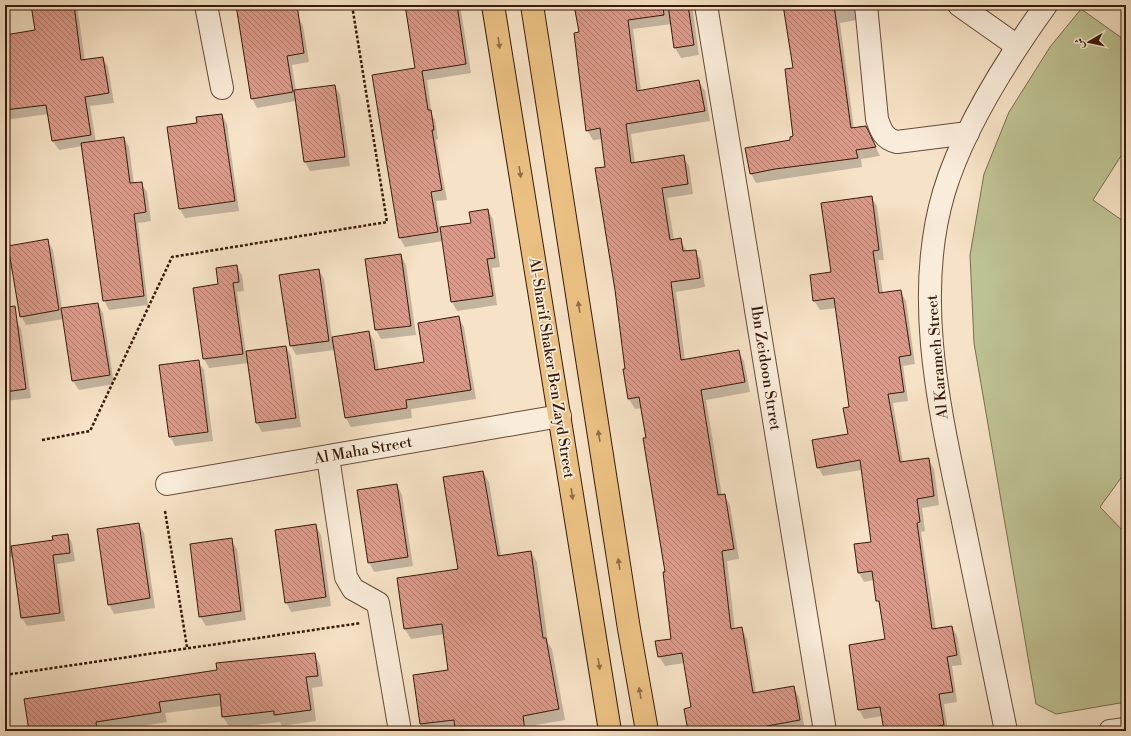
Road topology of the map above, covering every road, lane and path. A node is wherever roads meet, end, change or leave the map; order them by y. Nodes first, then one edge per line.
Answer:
1 (206, 5) edge
2 (352, 5) edge
3 (493, 5) edge
4 (532, 5) edge
5 (706, 5) edge
6 (866, 5) edge
7 (959, 5) edge
8 (1046, 5) edge
9 (1017, 46) junction
10 (222, 88) dead end
11 (968, 133) junction
12 (560, 416) junction
13 (42, 440) dead end
14 (328, 457) junction
15 (167, 484) dead end
16 (165, 511) dead end
17 (381, 621) junction
18 (629, 628) junction
19 (594, 635) junction
20 (187, 648) junction
21 (5, 675) edge
22 (1126, 729) edge
23 (400, 731) edge
24 (610, 731) edge
25 (647, 731) edge
26 (825, 731) edge
27 (1006, 731) edge
28 (1110, 731) edge

1 - 10 street
2 - 13 path
3 -> 12 main road, Al-Sharif Shaker Ben Zayd Street
18 -> 4 main road
5 - 26 street, Ibn Zeidoon Strret
6 - 11 street
7 - 9 street
8 - 9 street, Al Karameh Street
9 - 11 street, Al Karameh Street
11 - 27 street, Al Karameh Street
12 - 14 street, Al Maha Street
12 -> 19 main road, Al-Sharif Shaker Ben Zayd Street
14 - 15 street, Al Maha Street
14 - 17 street
16 - 20 path
17 - 20 path
17 - 23 street
18 - 19 main road
25 -> 18 main road
19 -> 24 main road, Al-Sharif Shaker Ben Zayd Street
20 - 21 path
22 - 28 street

